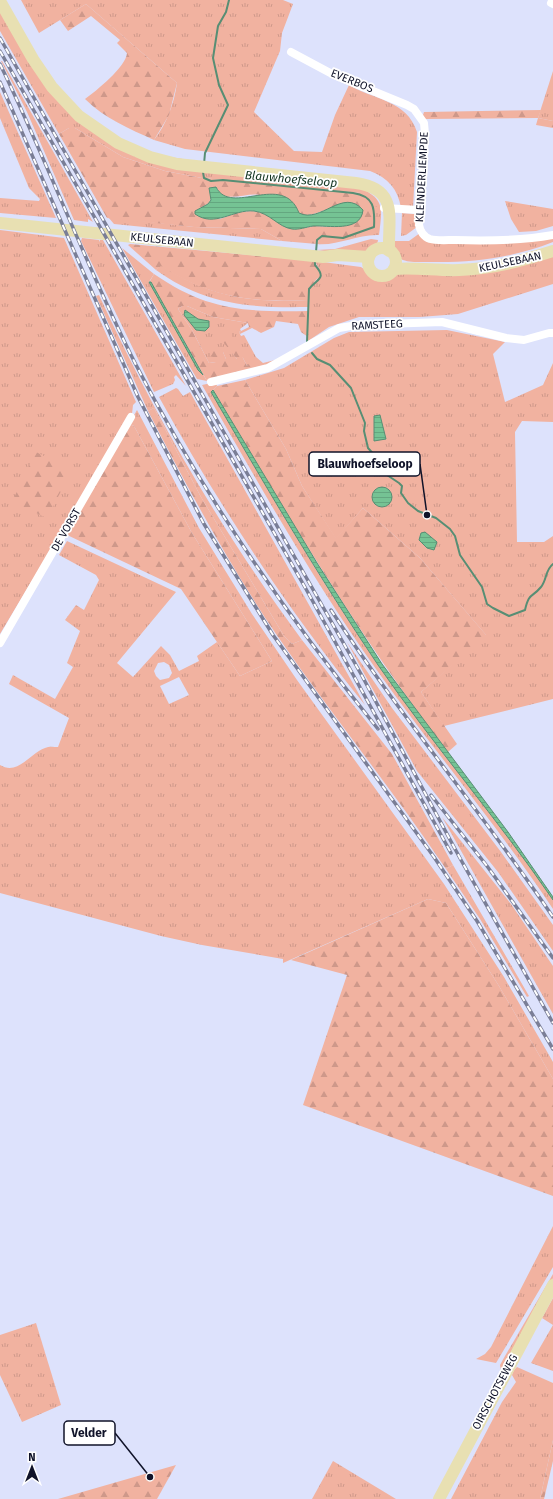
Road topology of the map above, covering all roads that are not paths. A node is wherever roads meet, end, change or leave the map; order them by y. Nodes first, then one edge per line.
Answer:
1 (0, 1) edge
2 (291, 52) dead end
3 (414, 109) joint
4 (386, 208) junction
5 (420, 210) junction
6 (0, 223) edge
7 (553, 235) edge
8 (553, 244) edge
9 (553, 252) edge
10 (390, 257) junction
11 (369, 261) junction
12 (553, 334) edge
13 (211, 382) dead end
14 (131, 417) dead end
15 (0, 642) edge
16 (553, 1285) edge
17 (439, 1499) edge

1 - 4 street
2 - 3 street, EVERBOS
3 - 5 street, KLEINDERLIEMPDE
4 - 5 street
4 - 10 street
5 - 7 street, KLEINDERLIEMPDE
6 - 11 street, KEULSEBAAN
8 - 10 street, KEULSEBAAN
9 - 10 street, KEULSEBAAN
10 - 11 street
10 - 11 street
12 - 13 street, RAMSTEEG
14 - 15 street, DE VORST
16 - 17 street, OIRSCHOTSEWEG

